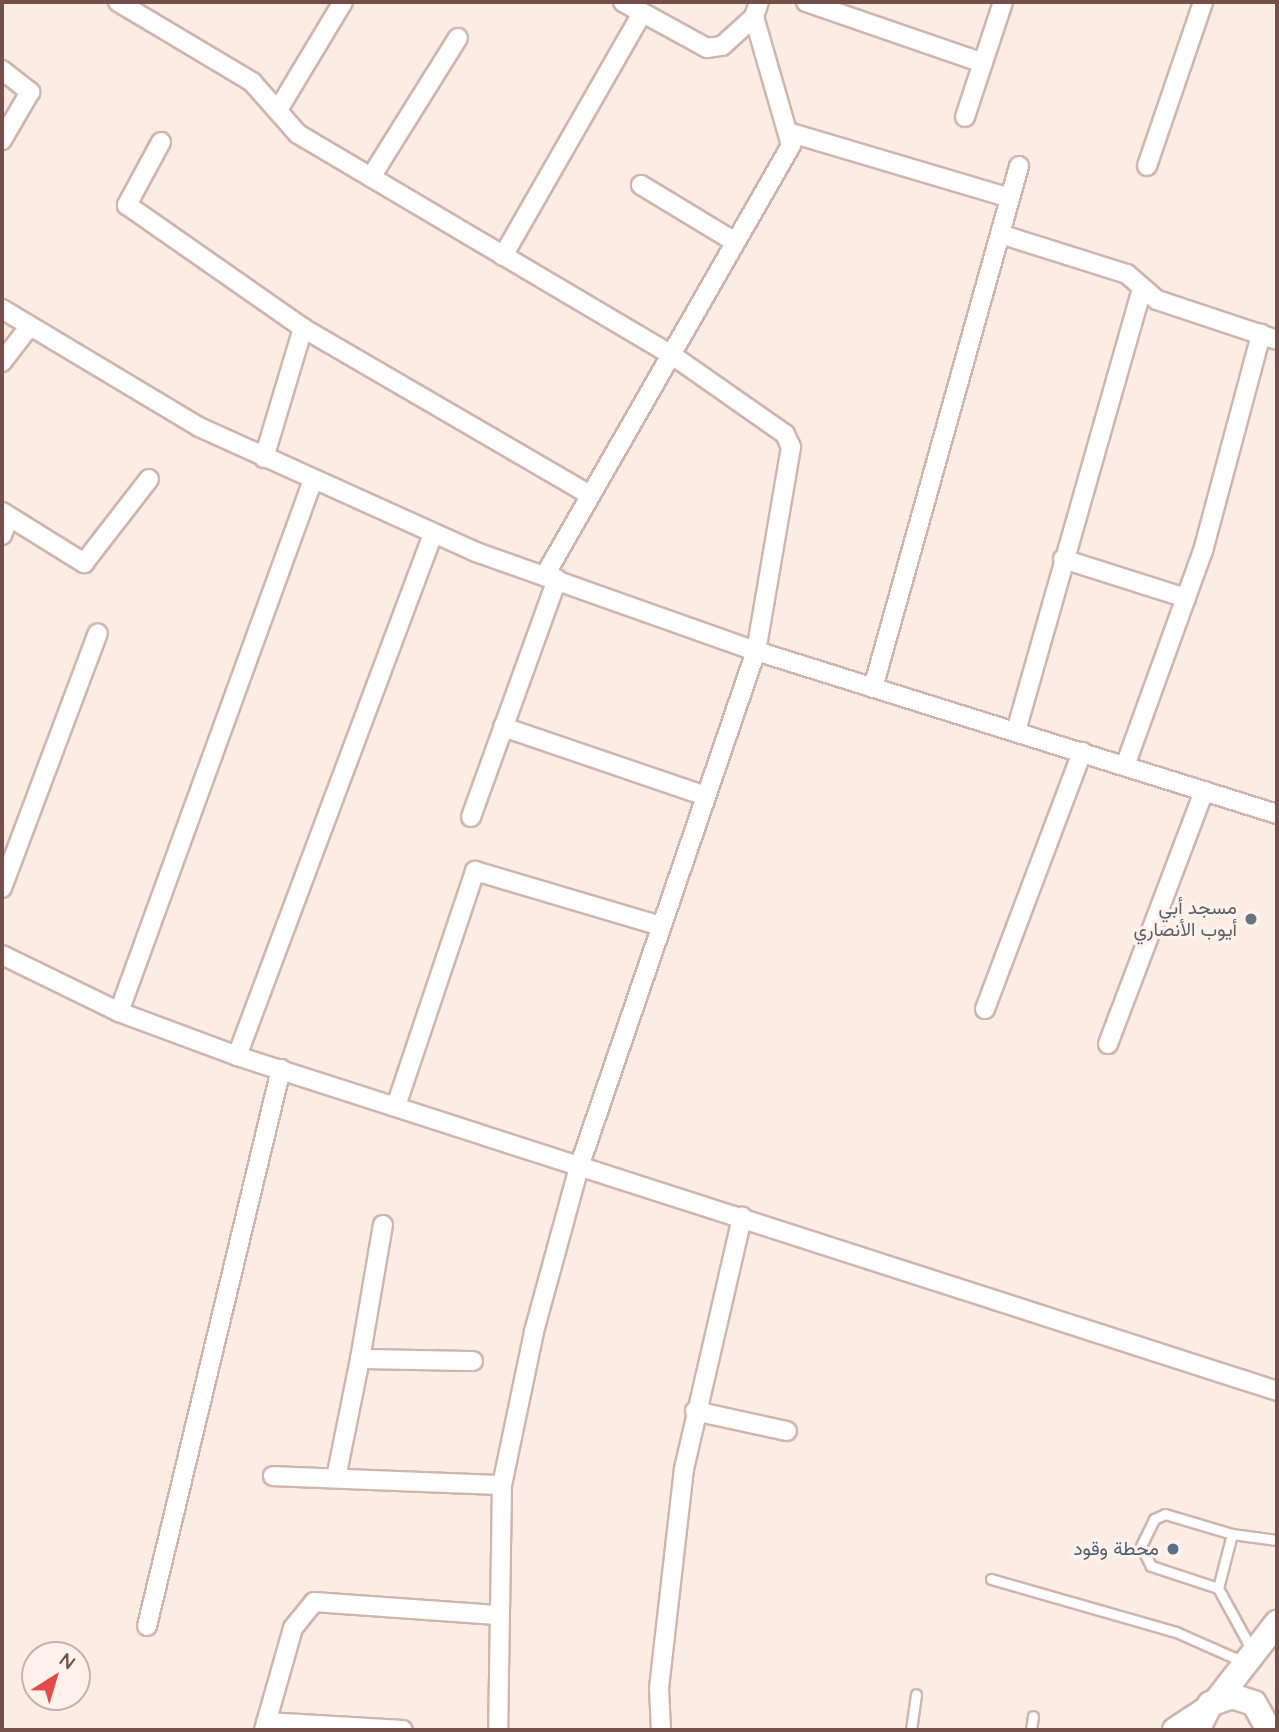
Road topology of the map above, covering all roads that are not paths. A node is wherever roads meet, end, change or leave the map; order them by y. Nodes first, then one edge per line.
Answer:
1 (118, 2) edge
2 (343, 2) edge
3 (624, 2) edge
4 (806, 2) edge
5 (1003, 2) edge
6 (1203, 2) edge
7 (756, 9) edge
8 (642, 12) junction
9 (458, 38) dead end
10 (983, 63) junction
11 (2, 70) edge
12 (278, 110) junction
13 (965, 117) dead end
14 (791, 133) junction
15 (2, 140) edge
16 (161, 142) dead end
17 (1019, 166) dead end
18 (1147, 166) dead end
19 (371, 177) junction
20 (641, 186) dead end
21 (1010, 198) junction
22 (1000, 234) junction
23 (736, 242) junction
24 (503, 256) junction
25 (1143, 289) junction
26 (2, 309) edge
27 (29, 327) junction
28 (303, 328) junction
29 (1269, 337) edge
30 (672, 355) junction
31 (2, 362) edge
32 (264, 458) junction
33 (149, 479) dead end
34 (313, 481) junction
35 (590, 495) junction
36 (5, 515) edge
37 (433, 534) junction
38 (2, 535) edge
39 (1063, 559) junction
40 (551, 578) junction
41 (1186, 598) junction
42 (98, 633) dead end
43 (756, 651) junction
44 (873, 688) junction
45 (503, 727) junction
46 (1016, 731) junction
47 (1082, 752) junction
48 (1125, 766) junction
49 (1204, 792) junction
50 (706, 796) junction
51 (1277, 814) edge
52 (471, 817) dead end
53 (2, 888) edge
54 (661, 926) junction
55 (2, 955) edge
56 (985, 1009) dead end
57 (119, 1012) junction
58 (1108, 1044) dead end
59 (237, 1056) junction
60 (281, 1069) junction
61 (397, 1103) junction
62 (579, 1167) junction
63 (742, 1217) junction
64 (383, 1225) dead end
65 (360, 1359) junction
66 (473, 1361) dead end
67 (1277, 1391) edge
68 (695, 1411) junction
69 (787, 1431) dead end
70 (273, 1476) dead end
71 (336, 1478) junction
72 (502, 1485) junction
73 (1232, 1534) junction
74 (1277, 1540) edge
75 (990, 1579) dead end
76 (1218, 1588) junction
77 (497, 1615) junction
78 (1277, 1623) edge
79 (147, 1626) dead end
80 (1252, 1660) junction
81 (916, 1694) dead end
82 (1277, 1710) edge
83 (1206, 1714) edge
84 (1033, 1716) dead end
85 (265, 1726) edge
86 (403, 1730) edge
87 (498, 1730) edge
88 (661, 1730) edge
89 (911, 1730) edge
90 (1031, 1730) edge
91 (1175, 1730) edge
92 (1272, 1730) edge

1 - 12 street
2 - 12 street
3 - 8 street
4 - 10 street
5 - 10 street
6 - 18 street
7 - 8 street
7 - 14 street
8 - 24 street
9 - 19 street
10 - 13 street
11 - 15 street
12 - 19 street
14 - 21 street
14 - 23 street
16 - 28 street
17 - 21 street
19 - 24 street
20 - 23 street
21 - 22 street
22 - 25 street
22 - 44 street
23 - 30 street
24 - 30 street
25 - 29 street
25 - 39 street
26 - 27 street
27 - 31 street
27 - 32 street
28 - 32 street
28 - 35 street
29 - 41 street
30 - 35 street
30 - 43 street
32 - 34 street
33 - 36 street
34 - 37 street
34 - 57 street
35 - 40 street
36 - 38 street
37 - 40 street
37 - 59 street
39 - 41 street
39 - 46 street
40 - 43 street
40 - 45 street
41 - 48 street
42 - 53 street
43 - 44 street
43 - 50 street
44 - 46 street
45 - 50 street
45 - 52 street
46 - 47 street
47 - 48 street
47 - 56 street
48 - 49 street
49 - 51 street
49 - 58 street
50 - 54 street
54 - 61 street
54 - 62 street
55 - 57 street
57 - 59 street
59 - 60 street
60 - 61 street
60 - 79 street
61 - 62 street
62 - 63 street
62 - 72 street
63 - 67 street
63 - 68 street
64 - 65 street
65 - 66 street
65 - 71 street
68 - 69 street
68 - 88 street
70 - 71 street
71 - 72 street
72 - 77 street
73 - 74 lane
73 - 76 lane
73 - 76 lane
75 - 80 lane
76 - 80 lane
77 - 85 street
77 - 87 street
78 - 80 street
80 - 83 street
81 - 89 lane
82 - 92 street
83 - 91 street
83 - 92 street
84 - 90 lane
85 - 86 street

